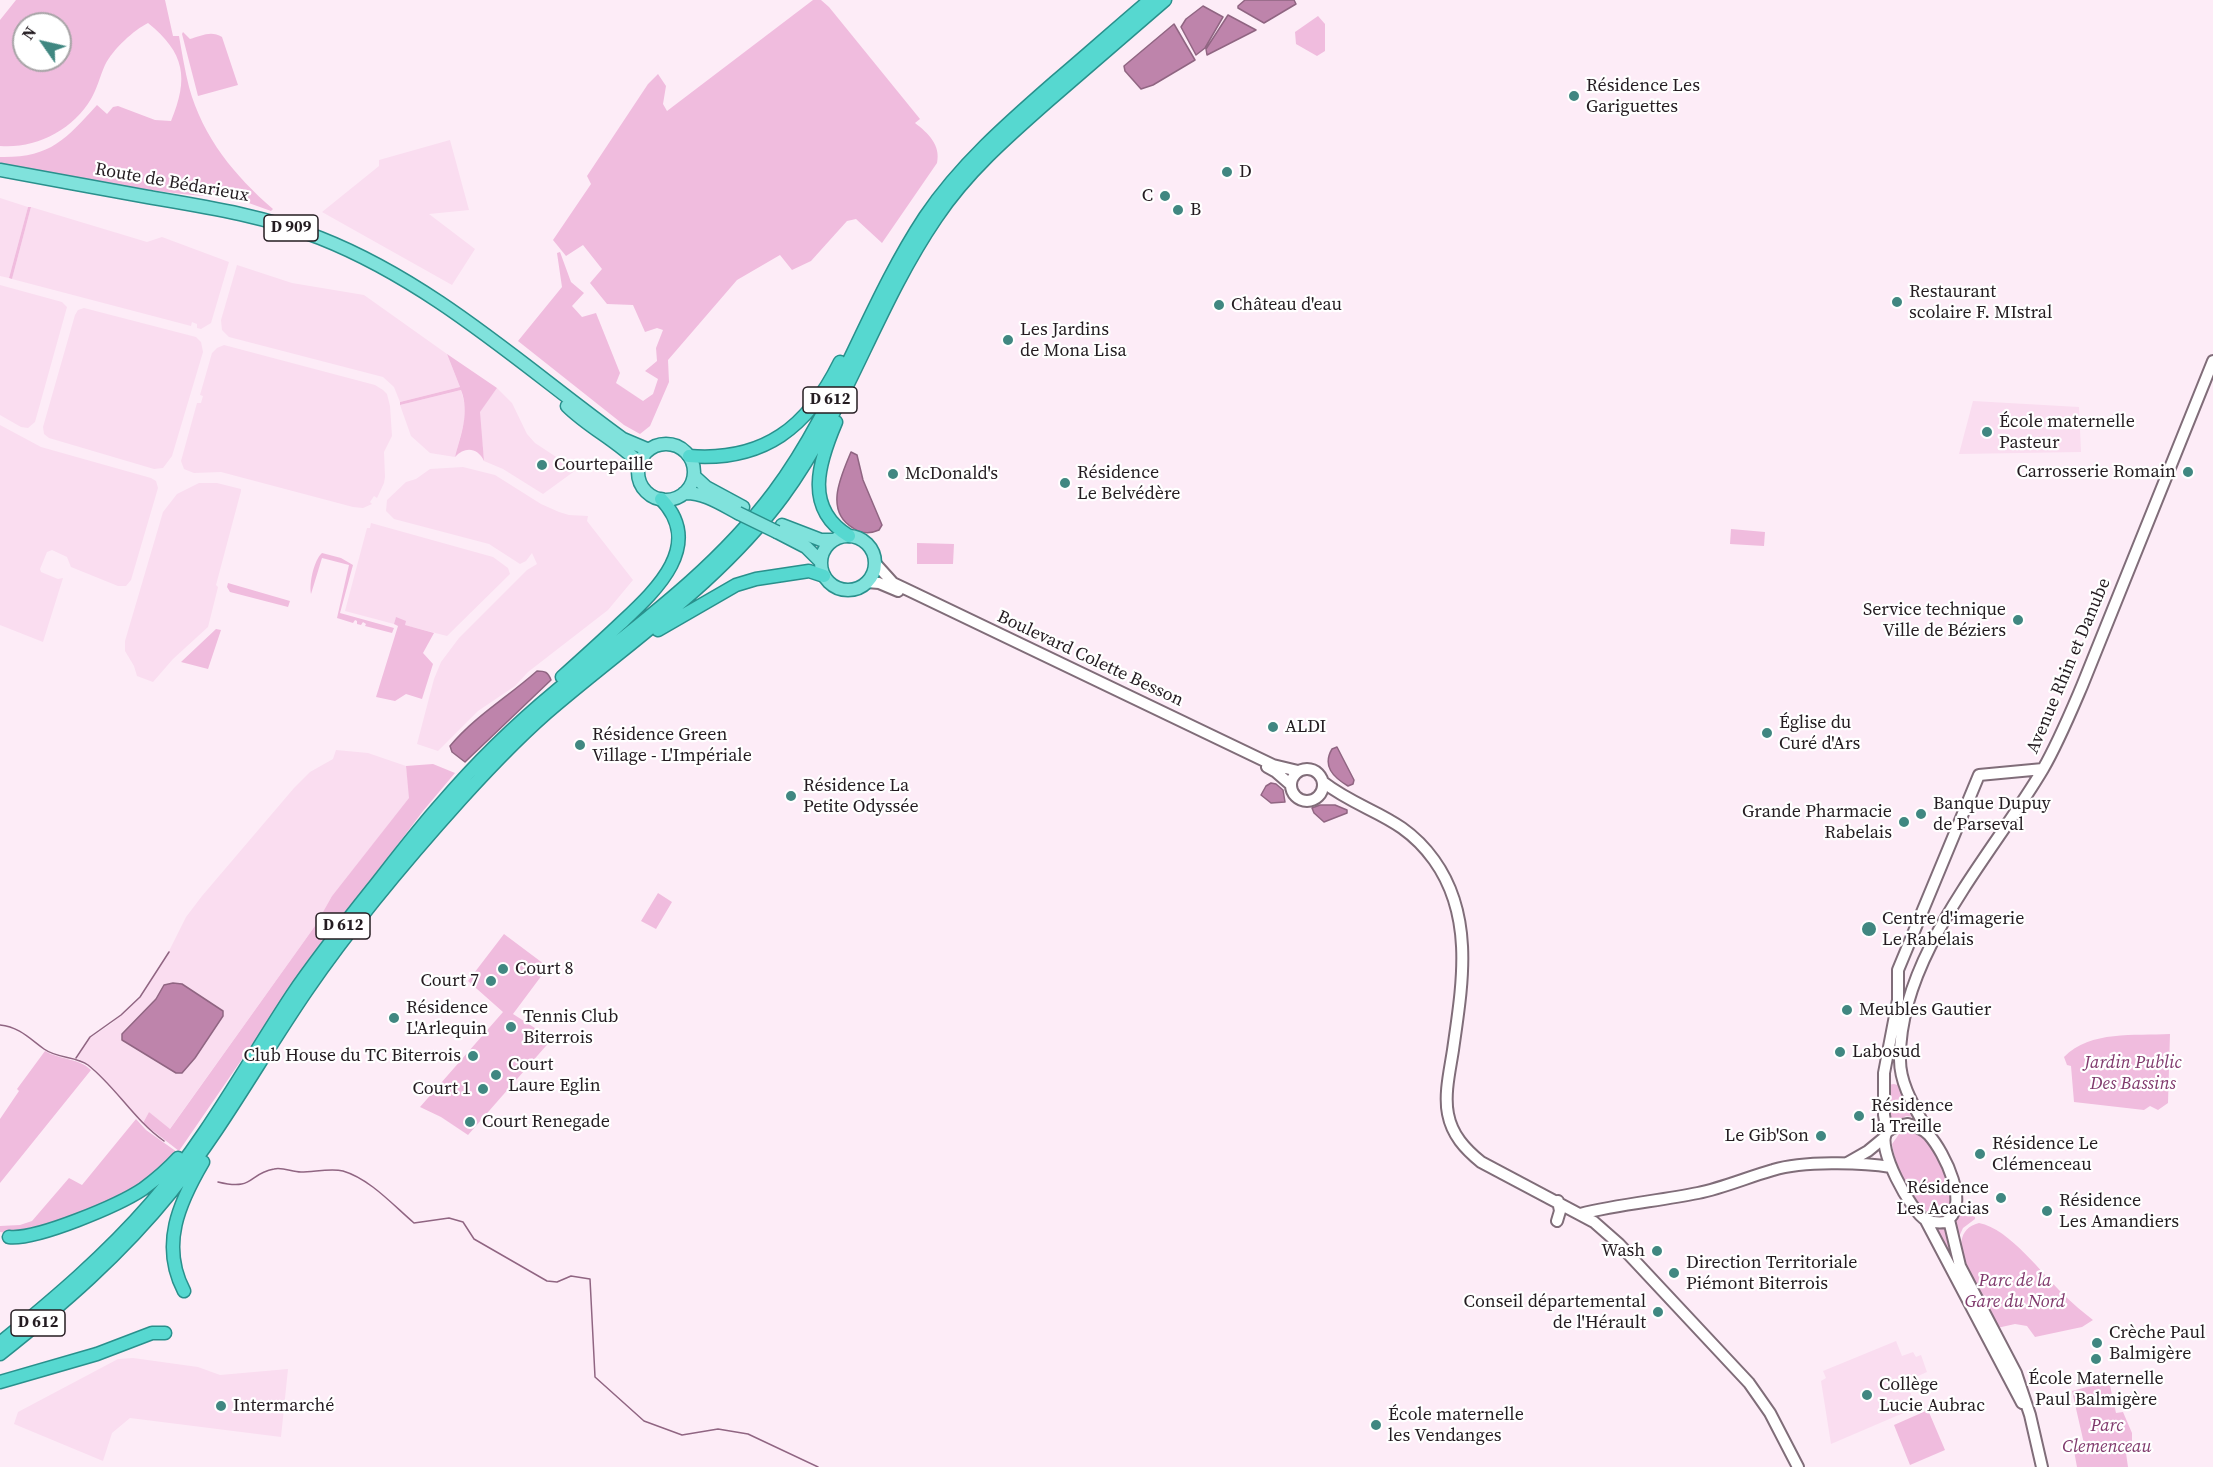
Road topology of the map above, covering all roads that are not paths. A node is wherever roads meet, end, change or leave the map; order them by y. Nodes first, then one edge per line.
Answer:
1 (1150, 0) edge
2 (1165, 0) edge
3 (1088, 54) junction
4 (0, 170) edge
5 (918, 246) junction
6 (2213, 361) edge
7 (544, 381) junction
8 (649, 450) junction
9 (689, 456) junction
10 (640, 464) junction
11 (694, 476) junction
12 (684, 493) junction
13 (661, 499) junction
14 (740, 510) junction
15 (780, 529) junction
16 (849, 536) junction
17 (831, 540) junction
18 (819, 560) junction
19 (875, 563) junction
20 (824, 576) junction
21 (867, 582) junction
22 (597, 671) junction
23 (2043, 769) junction
24 (1298, 771) junction
25 (2013, 771) junction
26 (474, 772) junction
27 (1323, 782) junction
28 (1291, 785) junction
29 (2031, 786) junction
30 (1320, 794) junction
31 (1349, 799) junction
32 (256, 1070) junction
33 (228, 1097) junction
34 (1886, 1134) junction
35 (1930, 1136) junction
36 (1847, 1164) junction
37 (1892, 1167) junction
38 (1558, 1201) junction
39 (1612, 1208) junction
40 (1925, 1219) junction
41 (1596, 1220) junction
42 (1949, 1220) junction
43 (1557, 1221) dead end
44 (9, 1237) dead end
45 (92, 1271) junction
46 (71, 1290) junction
47 (184, 1291) dead end
48 (165, 1333) dead end
49 (0, 1343) edge
50 (0, 1354) edge
51 (0, 1382) edge
52 (2031, 1419) junction
53 (1798, 1467) edge
54 (2042, 1467) edge

1 - 3 highway, D 612
2 - 5 highway, D 612
3 - 9 highway
3 - 26 highway, D 612
4 - 7 main road, Route de Bédarieux / D 909
5 - 16 highway
5 - 22 highway, D 612
6 - 23 main road, Avenue Rhin et Danube
7 - 8 main road, Route de Bédarieux / D 909
7 - 10 main road, Route de Bédarieux / D 909
8 - 9 main road
8 - 10 main road
9 - 11 main road
10 - 13 main road
11 - 12 main road
11 - 14 main road
12 - 13 main road
12 - 14 main road
13 - 26 highway
14 - 15 main road, bridge
15 - 17 main road
15 - 18 main road
16 - 17 main road
16 - 19 main road
17 - 18 main road
18 - 20 main road
19 - 21 main road
19 - 24 main road, Boulevard Colette Besson
20 - 21 main road
20 - 22 highway
21 - 28 main road, Boulevard Colette Besson
22 - 26 highway, D 612
23 - 25 main road
23 - 29 main road, Avenue Rhin et Danube
24 - 27 main road
24 - 28 main road
25 - 29 main road
25 - 34 main road
26 - 32 highway, D 612
26 - 33 highway, D 612
27 - 30 main road
27 - 31 main road
28 - 30 main road
29 - 35 main road, Avenue Rhin et Danube
30 - 31 main road
31 - 38 main road
32 - 45 highway, D 612
32 - 47 highway
33 - 44 highway
33 - 45 highway, D 612
34 - 35 main road
34 - 36 main road
34 - 37 main road
35 - 42 main road, Avenue Rhin et Danube
36 - 37 main road
36 - 39 main road
37 - 40 main road
38 - 41 main road
38 - 43 main road
39 - 41 main road
39 - 41 main road
40 - 42 main road
40 - 52 main road
41 - 53 main road
42 - 52 main road
45 - 46 highway, D 612
46 - 49 highway, D 612
46 - 50 highway, D 612
48 - 51 highway
52 - 54 main road

